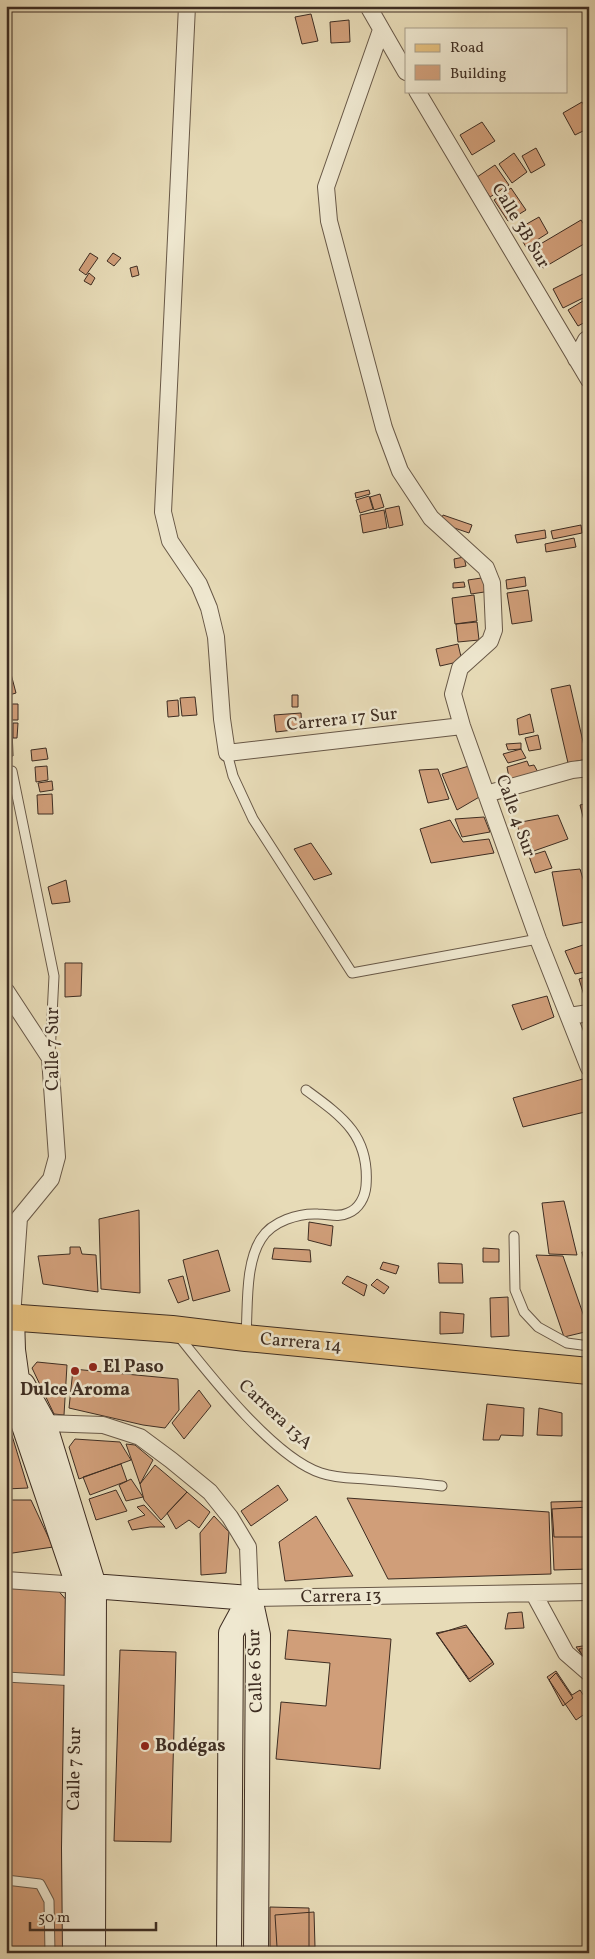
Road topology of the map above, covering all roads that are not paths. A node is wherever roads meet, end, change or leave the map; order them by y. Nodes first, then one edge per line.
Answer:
1 (187, 6) edge
2 (368, 6) edge
3 (381, 30) junction
4 (405, 70) edge
5 (418, 92) edge
6 (589, 338) edge
7 (576, 359) junction
8 (589, 380) edge
9 (462, 726) junction
10 (227, 753) junction
11 (589, 768) edge
12 (12, 772) dead end
13 (486, 794) junction
14 (538, 939) junction
15 (6, 991) edge
16 (589, 1013) edge
17 (569, 1016) junction
18 (50, 1058) junction
19 (589, 1068) edge
20 (306, 1090) dead end
21 (514, 1236) dead end
22 (9, 1317) edge
23 (172, 1328) junction
24 (246, 1338) junction
25 (589, 1346) edge
26 (589, 1371) edge
27 (18, 1375) junction
28 (44, 1423) junction
29 (442, 1486) dead end
30 (6, 1580) edge
31 (86, 1586) junction
32 (589, 1592) edge
33 (534, 1594) junction
34 (250, 1598) junction
35 (589, 1673) edge
36 (6, 1677) edge
37 (76, 1681) junction
38 (6, 1880) edge
39 (50, 1953) edge
40 (75, 1953) edge
41 (93, 1953) edge
42 (229, 1953) edge
43 (256, 1953) edge

1 - 10 street
2 - 3 street
3 - 4 street
3 - 9 street, Calle 4 Sur
5 - 7 street, Calle 3B Sur
6 - 7 street
7 - 8 street, Calle 3B Sur
9 - 10 street, Carrera 17 Sur
9 - 13 street, Calle 4 Sur
10 - 14 lane
11 - 13 street
12 - 18 lane, Calle 7 Sur
13 - 14 street, Calle 4 Sur
14 - 17 street, Calle 4 Sur
15 - 18 street
16 - 17 street
17 - 19 street, Calle 4 Sur
18 - 22 street, Calle 7 Sur
20 - 24 lane
21 - 25 lane
22 - 23 main road, Carrera 14
22 - 27 main road
23 - 24 main road, Carrera 14
23 - 29 lane, Carrera 13A
24 - 26 main road, Carrera 14
27 - 28 main road
27 - 31 main road
28 - 31 main road
28 - 34 street
30 - 31 street
31 - 34 main road, Carrera 13
31 - 37 main road, Calle 7 Sur
31 - 41 main road, Calle 7 Sur
32 - 33 street, Carrera 13
33 - 34 street, Carrera 13
33 - 35 street
34 - 42 main road, Calle 6 Sur
34 - 43 main road, Calle 6 Sur
36 - 37 lane
37 - 40 main road, Calle 7 Sur
38 - 39 lane

